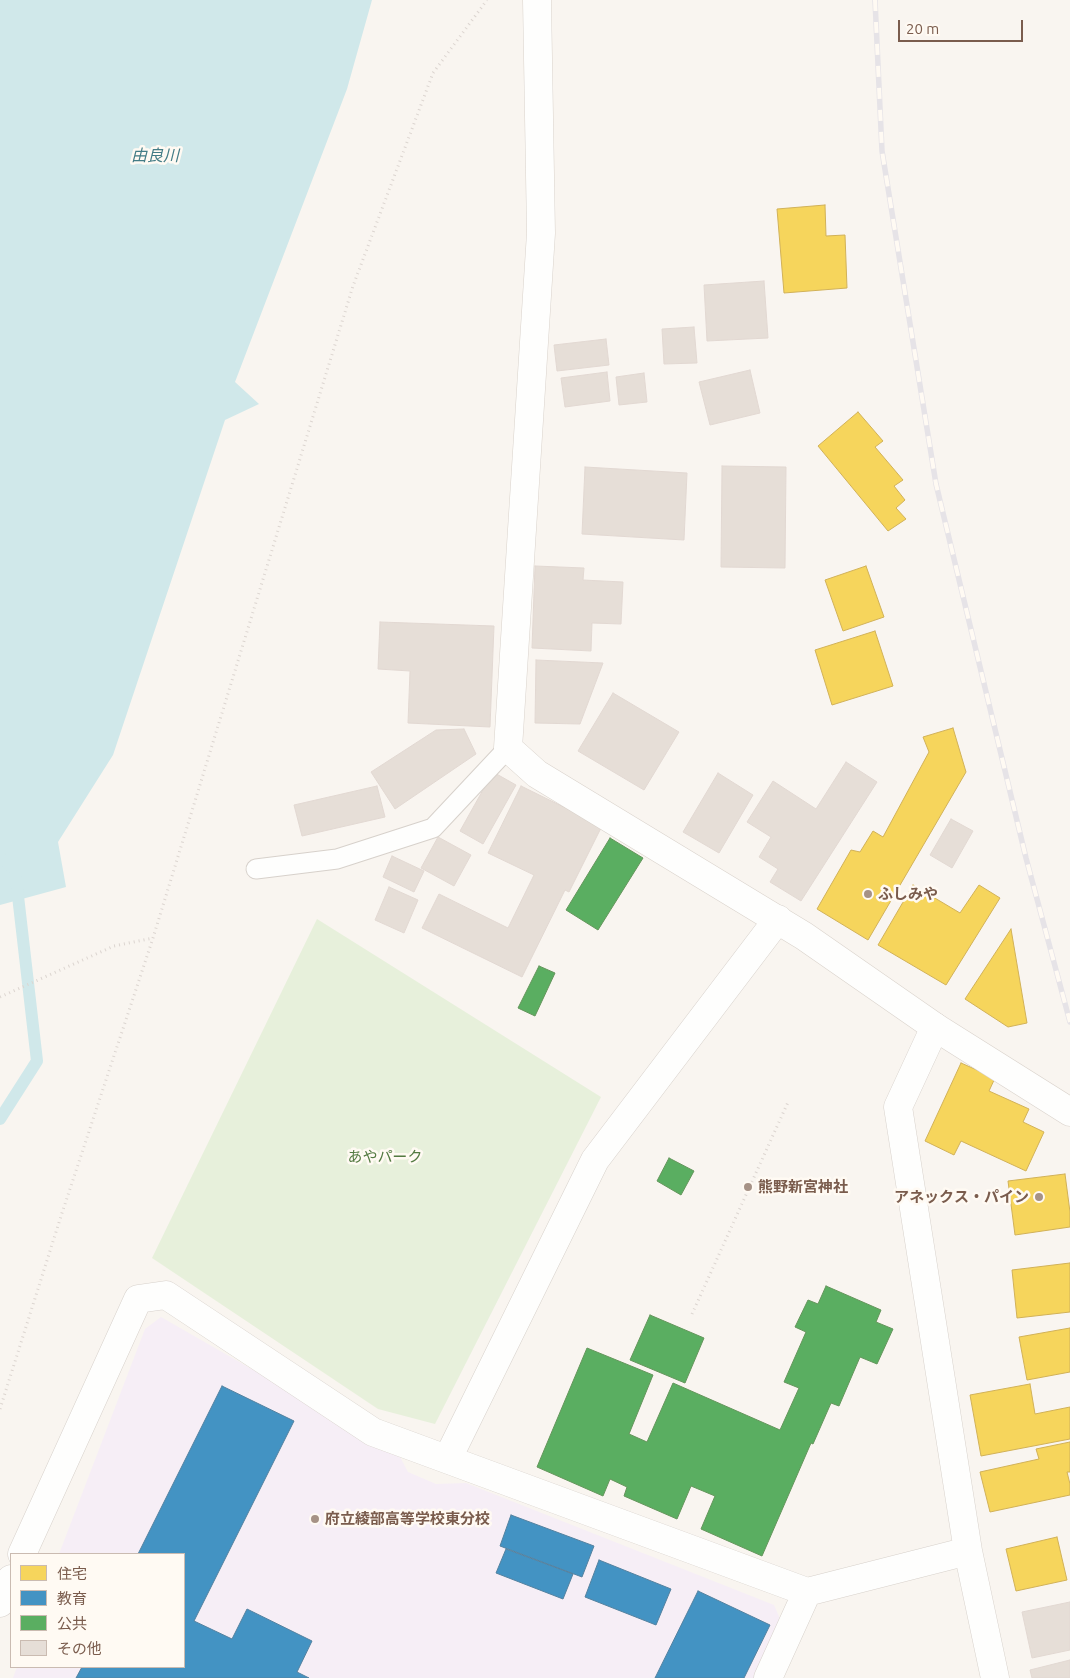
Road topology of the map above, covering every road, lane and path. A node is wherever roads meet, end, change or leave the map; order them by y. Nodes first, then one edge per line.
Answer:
1 (487, 0) edge
2 (537, 0) edge
3 (508, 748) junction
4 (256, 869) dead end
5 (778, 919) junction
6 (153, 938) junction
7 (0, 996) edge
8 (934, 1027) junction
9 (790, 1100) dead end
10 (1070, 1112) edge
11 (692, 1314) dead end
12 (0, 1409) edge
13 (448, 1458) junction
14 (968, 1551) junction
15 (22, 1553) edge
16 (10, 1581) edge
17 (806, 1592) junction
18 (0, 1603) edge
19 (768, 1678) edge
20 (995, 1678) edge

1 - 6 path
2 - 3 street
3 - 4 lane
3 - 5 street
5 - 8 street
5 - 13 street
6 - 7 path
6 - 12 path
8 - 10 street
8 - 14 street
9 - 11 path
13 - 15 street
13 - 17 street
14 - 17 street
14 - 20 street
16 - 18 street
17 - 19 street

